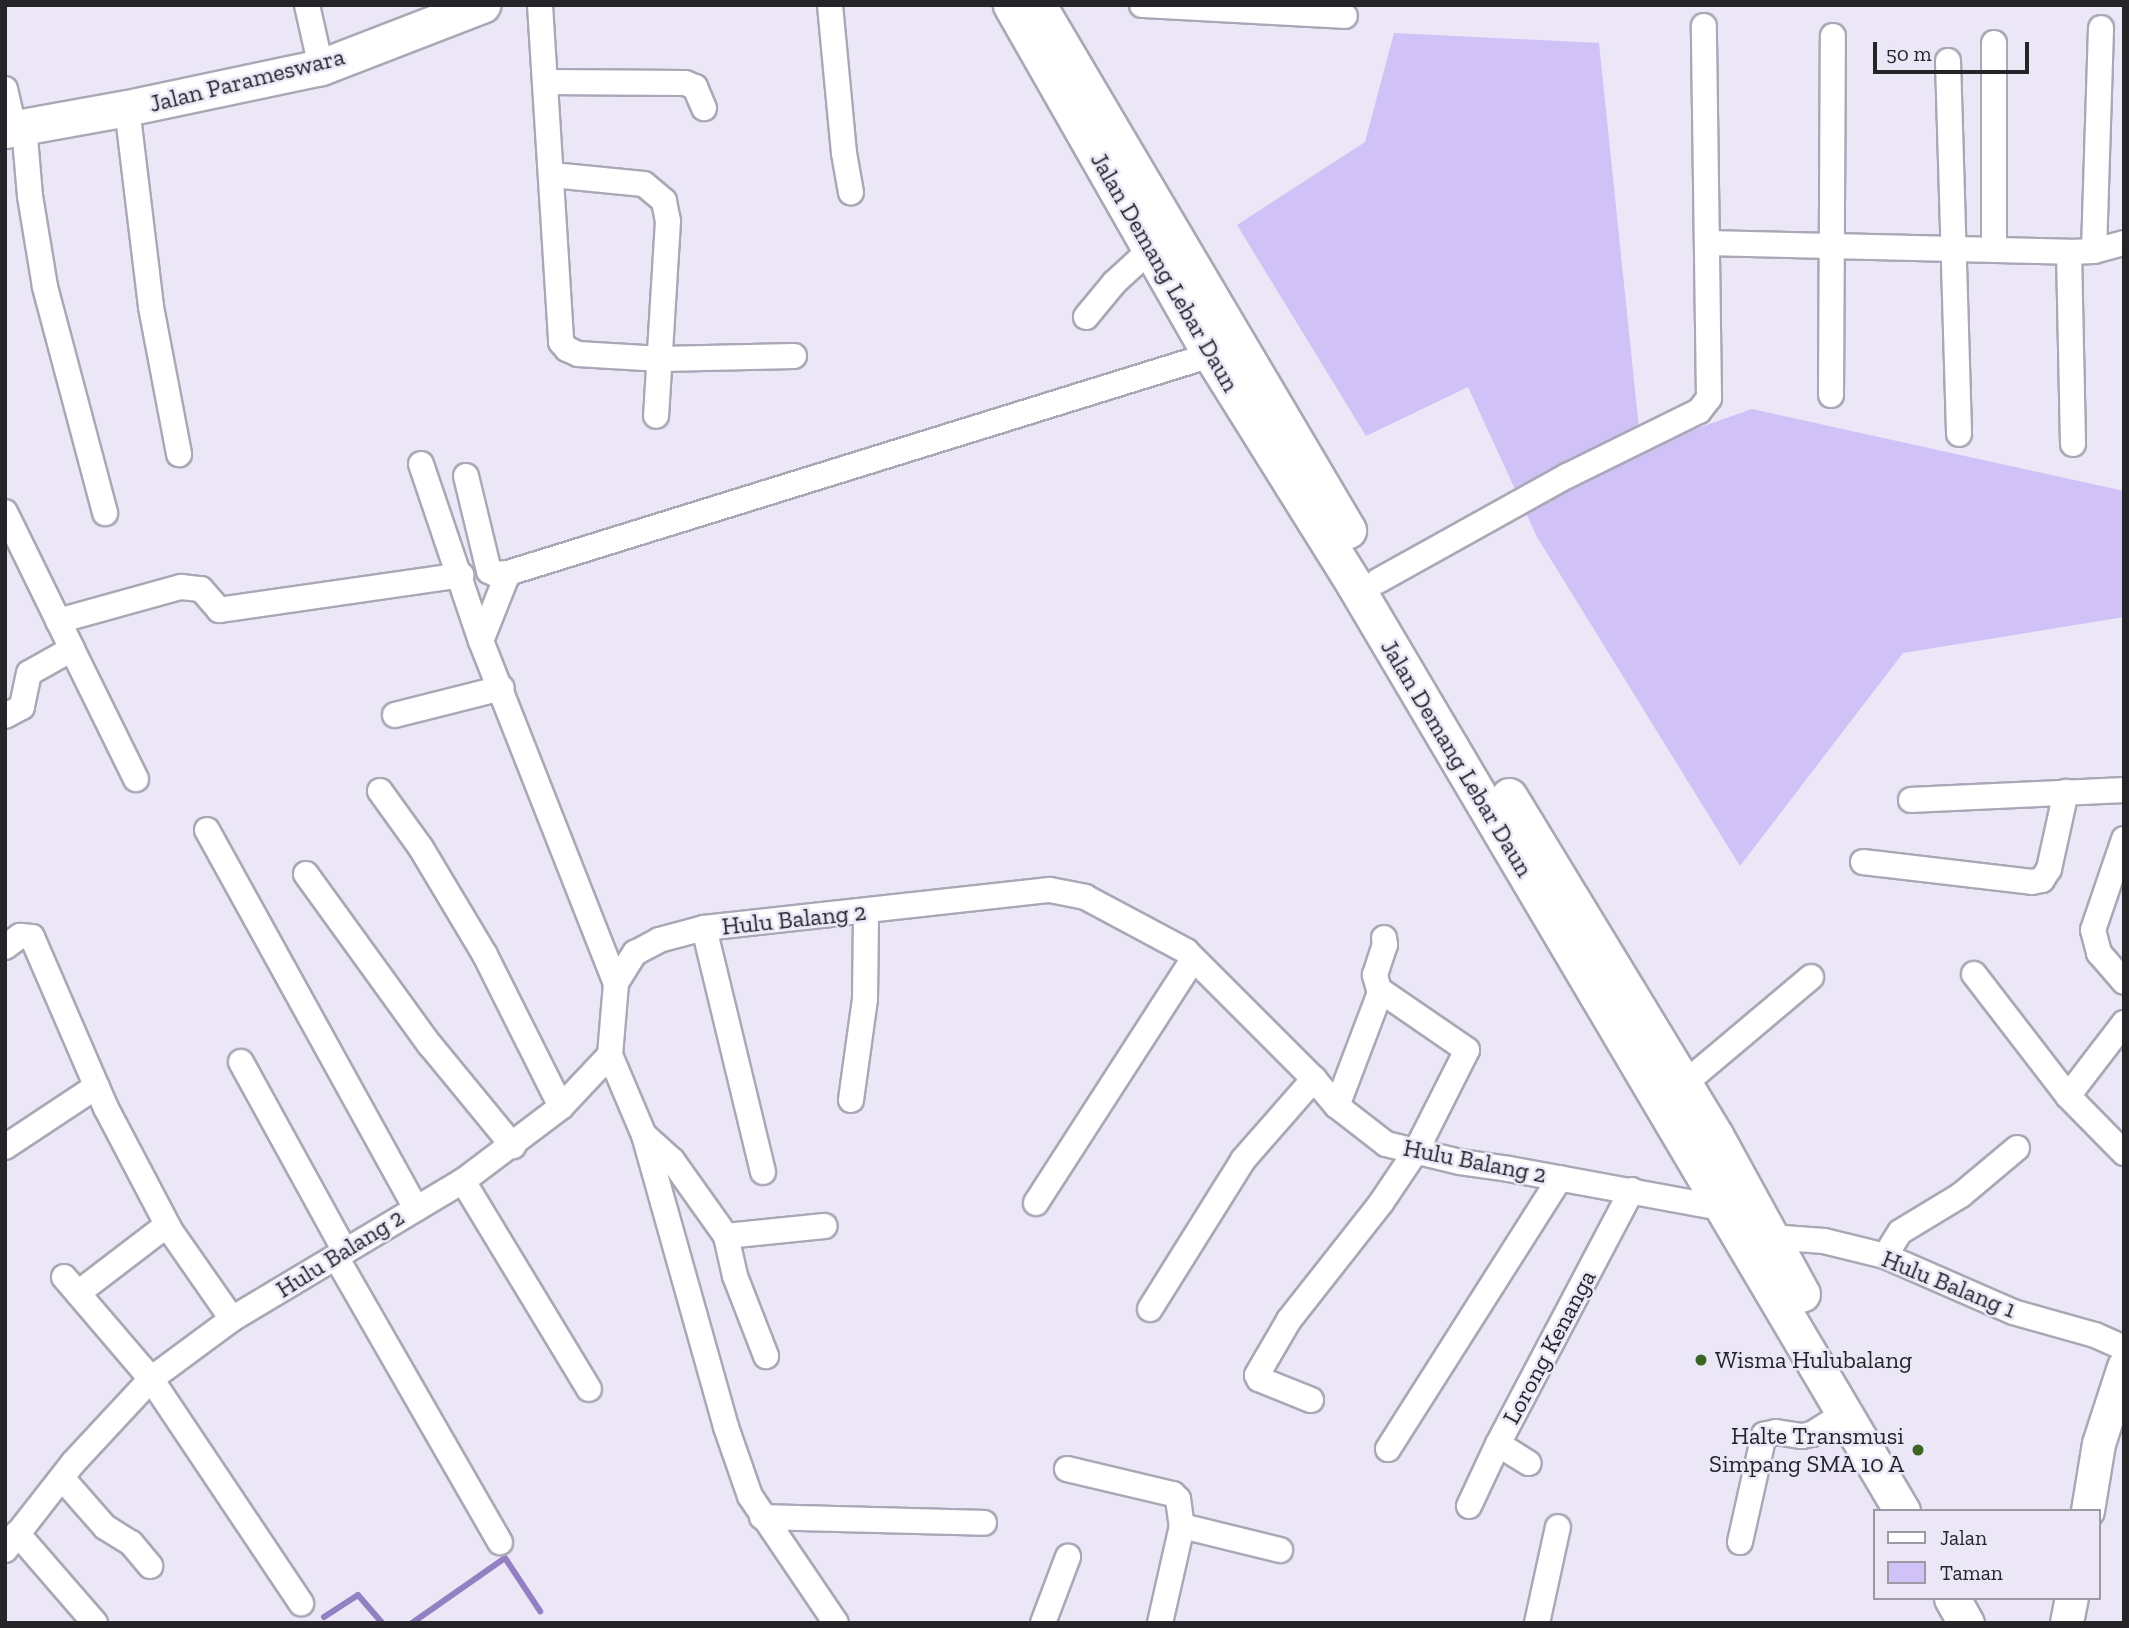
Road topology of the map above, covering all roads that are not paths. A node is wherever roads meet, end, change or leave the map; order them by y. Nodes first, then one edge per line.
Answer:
1 (307, 5) edge
2 (482, 5) edge
3 (540, 5) edge
4 (830, 5) edge
5 (1011, 5) edge
6 (1038, 5) edge
7 (1142, 5) edge
8 (1345, 16) dead end
9 (1704, 26) dead end
10 (2101, 28) dead end
11 (1833, 36) dead end
12 (1994, 43) dead end
13 (1948, 61) dead end
14 (321, 67) junction
15 (545, 82) junction
16 (5, 89) edge
17 (127, 108) junction
18 (704, 108) dead end
19 (14, 128) edge
20 (552, 175) junction
21 (851, 192) dead end
22 (1707, 243) junction
23 (2124, 243) edge
24 (1833, 246) junction
25 (1151, 249) junction
26 (1951, 250) junction
27 (1994, 250) junction
28 (2094, 251) junction
29 (2069, 252) junction
30 (1086, 317) dead end
31 (1211, 355) junction
32 (794, 356) dead end
33 (662, 359) junction
34 (1831, 395) dead end
35 (656, 416) dead end
36 (1959, 434) dead end
37 (2073, 444) dead end
38 (179, 454) dead end
39 (422, 464) dead end
40 (466, 475) dead end
41 (5, 512) edge
42 (105, 513) dead end
43 (508, 573) junction
44 (461, 575) junction
45 (1378, 581) junction
46 (58, 621) junction
47 (481, 641) junction
48 (72, 649) junction
49 (502, 688) junction
50 (395, 715) dead end
51 (5, 716) edge
52 (136, 779) dead end
53 (2124, 790) edge
54 (380, 791) dead end
55 (2066, 792) junction
56 (1910, 800) dead end
57 (207, 830) dead end
58 (2124, 839) edge
59 (1863, 862) dead end
60 (306, 874) dead end
61 (866, 912) junction
62 (704, 928) junction
63 (1384, 938) dead end
64 (5, 947) edge
65 (1193, 959) junction
66 (1974, 974) dead end
67 (1811, 977) dead end
68 (2124, 982) edge
69 (616, 983) junction
70 (1381, 991) junction
71 (2124, 1023) edge
72 (610, 1055) junction
73 (241, 1062) dead end
74 (1314, 1079) junction
75 (1684, 1084) junction
76 (97, 1086) junction
77 (2068, 1096) junction
78 (852, 1100) dead end
79 (1338, 1106) junction
80 (561, 1107) junction
81 (644, 1135) junction
82 (513, 1146) junction
83 (5, 1147) edge
84 (2017, 1148) dead end
85 (1416, 1151) junction
86 (2124, 1153) edge
87 (763, 1172) dead end
88 (1560, 1178) junction
89 (463, 1181) junction
90 (1632, 1190) junction
91 (1035, 1203) dead end
92 (415, 1207) junction
93 (1750, 1219) junction
94 (167, 1224) junction
95 (824, 1226) dead end
96 (726, 1236) junction
97 (341, 1254) junction
98 (1885, 1256) junction
99 (1150, 1309) dead end
100 (232, 1319) junction
101 (2124, 1348) edge
102 (766, 1356) dead end
103 (2124, 1367) edge
104 (151, 1379) junction
105 (589, 1389) dead end
106 (1311, 1400) dead end
107 (1847, 1412) junction
108 (1497, 1444) junction
109 (1388, 1449) dead end
110 (1529, 1463) dead end
111 (1067, 1469) dead end
112 (62, 1478) junction
113 (1469, 1506) dead end
114 (1901, 1509) edge
115 (1922, 1509) edge
116 (2088, 1509) edge
117 (762, 1517) junction
118 (984, 1523) dead end
119 (1182, 1526) junction
120 (1558, 1527) dead end
121 (11, 1541) edge
122 (500, 1542) dead end
123 (1740, 1542) dead end
124 (1280, 1550) dead end
125 (1068, 1557) dead end
126 (150, 1566) dead end
127 (1953, 1600) edge
128 (1973, 1600) edge
129 (2072, 1600) edge
130 (301, 1603) dead end
131 (95, 1623) edge
132 (836, 1623) edge
133 (1043, 1623) edge
134 (1160, 1623) edge
135 (1537, 1623) edge
136 (1966, 1623) edge
137 (1985, 1623) edge
138 (2067, 1623) edge

1 - 14 street
2 - 14 highway, Jalan Parameswara
3 - 15 street
4 - 21 street
5 - 25 highway, Jalan Demang Lebar Daun
6 - 45 highway, Jalan Demang Lebar Daun
7 - 8 street
9 - 22 street
10 - 28 street
11 - 24 street
12 - 27 street
13 - 26 street
14 - 17 highway, Jalan Parameswara
15 - 18 street
15 - 20 street
16 - 19 street
17 - 19 highway, Jalan Parameswara
17 - 38 street
19 - 42 street
20 - 33 street
20 - 33 street
22 - 24 street
22 - 45 street
23 - 28 street
24 - 26 street
24 - 34 street
25 - 30 street
25 - 31 highway, Jalan Demang Lebar Daun
26 - 27 street
26 - 36 street
27 - 29 street
28 - 29 street
29 - 37 street
31 - 43 street
31 - 93 highway, Jalan Demang Lebar Daun
32 - 33 street
33 - 35 street
39 - 44 street
40 - 43 street
41 - 46 street
43 - 47 street
44 - 46 street
44 - 47 street
45 - 75 highway, Jalan Demang Lebar Daun
46 - 48 street
47 - 49 street
48 - 51 street
48 - 52 street
49 - 50 street
49 - 69 street
53 - 55 street
54 - 80 street
55 - 56 street
55 - 59 street
57 - 92 street
58 - 68 street
60 - 82 street
61 - 62 street, Hulu Balang 2
61 - 65 street, Hulu Balang 2
61 - 78 street
62 - 69 street, Hulu Balang 2
62 - 87 street
63 - 70 street
64 - 76 street
65 - 74 street, Hulu Balang 2
65 - 91 street
66 - 77 street
67 - 75 street
69 - 72 street, Hulu Balang 2
70 - 79 street
70 - 85 street
71 - 77 street
72 - 80 street, Hulu Balang 2
72 - 81 street
73 - 97 street
74 - 79 street, Hulu Balang 2
74 - 99 street
75 - 93 highway, Jalan Demang Lebar Daun
76 - 83 street
76 - 94 street
77 - 86 street
79 - 85 street, Hulu Balang 2
80 - 82 street, Hulu Balang 2
81 - 96 street
81 - 117 street
82 - 89 street, Hulu Balang 2
84 - 98 street
85 - 88 street, Hulu Balang 2
85 - 106 street
88 - 90 street, Hulu Balang 2
88 - 109 street
89 - 92 street, Hulu Balang 2
89 - 105 street
90 - 93 street, Hulu Balang 2
90 - 108 street, Lorong Kenanga
92 - 97 street, Hulu Balang 2
93 - 98 street, Hulu Balang 1
93 - 107 highway, Jalan Demang Lebar Daun
93 - 115 highway, Jalan Demang Lebar Daun
94 - 100 street
94 - 104 street
95 - 96 street
96 - 102 street
97 - 100 street, Hulu Balang 2
97 - 122 street
98 - 101 street, Hulu Balang 1
100 - 104 street, Hulu Balang 2
103 - 116 main road
104 - 112 street, Hulu Balang 2
104 - 130 street
107 - 114 highway, Jalan Demang Lebar Daun
107 - 123 street
108 - 110 street
108 - 113 street, Lorong Kenanga
111 - 119 street
112 - 121 street, Hulu Balang 2
112 - 126 street
117 - 118 street
117 - 132 street
119 - 124 street
119 - 134 street
120 - 135 street
121 - 131 street
125 - 133 street
127 - 136 highway
128 - 137 highway
129 - 138 main road

